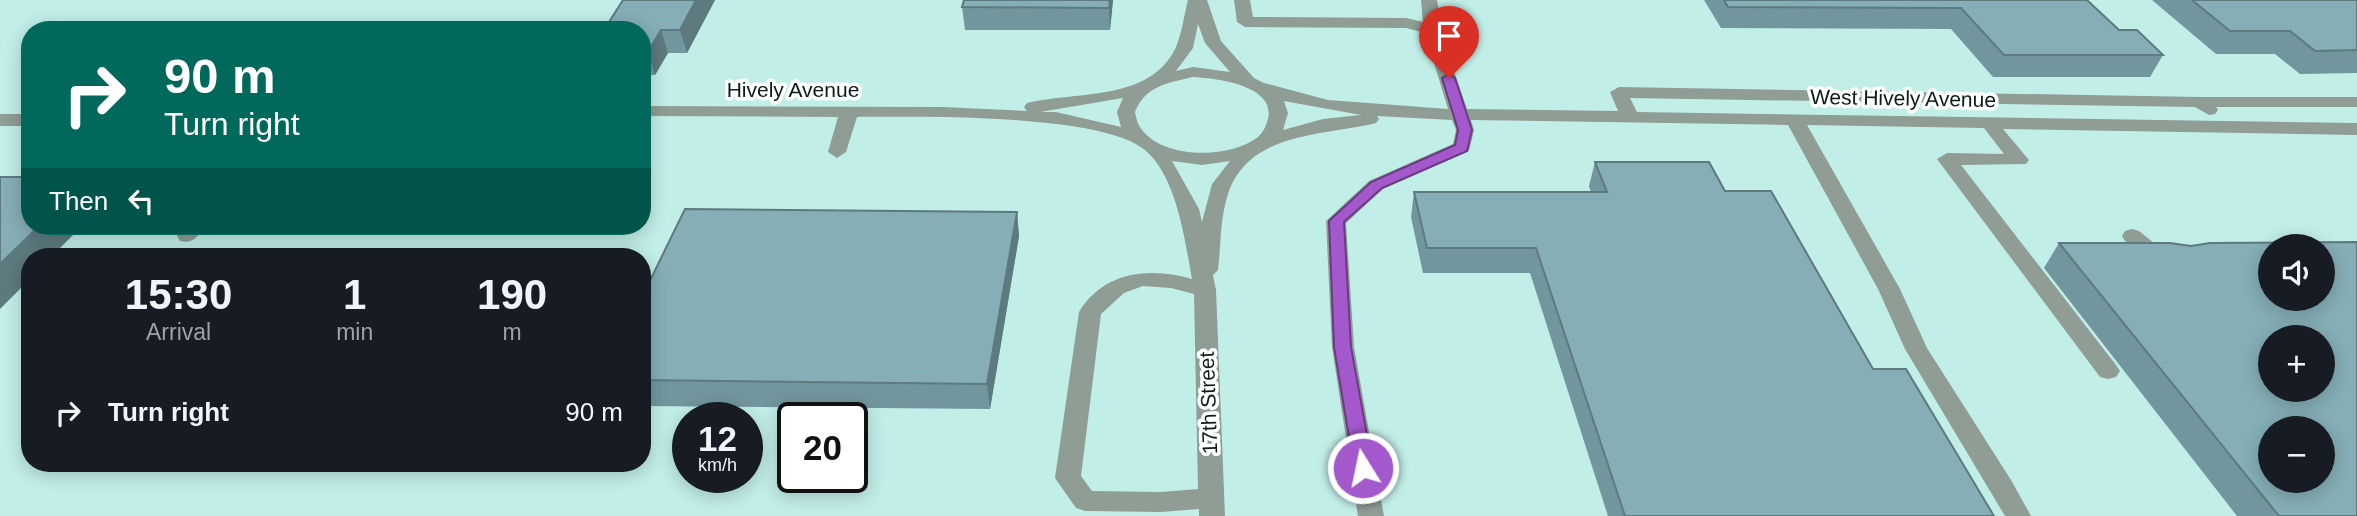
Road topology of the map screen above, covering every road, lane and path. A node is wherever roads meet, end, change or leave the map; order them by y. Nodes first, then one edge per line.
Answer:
1 (1197, 0) edge
2 (1242, 0) edge
3 (1429, 0) edge
4 (1433, 30) junction
5 (1162, 78) junction
6 (1255, 84) junction
7 (1140, 89) junction
8 (2200, 102) junction
9 (2357, 102) edge
10 (651, 111) edge
11 (849, 112) junction
12 (943, 112) junction
13 (1454, 114) junction
14 (1629, 117) junction
15 (1794, 119) junction
16 (21, 120) edge
17 (2, 121) edge
18 (1989, 123) junction
19 (2226, 127) junction
20 (2357, 129) edge
21 (1134, 135) junction
22 (1261, 144) junction
23 (1153, 149) junction
24 (837, 152) dead end
25 (2132, 236) dead end
26 (2181, 260) edge
27 (1205, 290) junction
28 (2108, 371) dead end
29 (1212, 507) edge
30 (1371, 516) edge
31 (2018, 516) edge

1 - 5 street
1 - 6 street
2 - 4 street
3 - 4 street
4 - 13 street
5 - 6 street
5 - 7 street
6 - 13 street
6 - 22 street
7 - 12 street, Hively Avenue
7 - 21 street
8 - 9 street
8 - 14 street
8 - 19 street
10 - 11 street, Hively Avenue
11 - 12 street, Hively Avenue
11 - 24 street
12 - 21 street, Hively Avenue
13 - 14 street, West Hively Avenue
13 - 22 street
13 - 30 street
14 - 15 street, West Hively Avenue
15 - 18 street, West Hively Avenue
15 - 31 street
16 - 17 street
18 - 19 street, West Hively Avenue
18 - 28 street
19 - 20 street, West Hively Avenue
21 - 23 street
22 - 23 street
22 - 27 street, 17th Street
23 - 27 street, 17th Street
25 - 26 street
27 - 29 street, 17th Street
27 - 29 street

